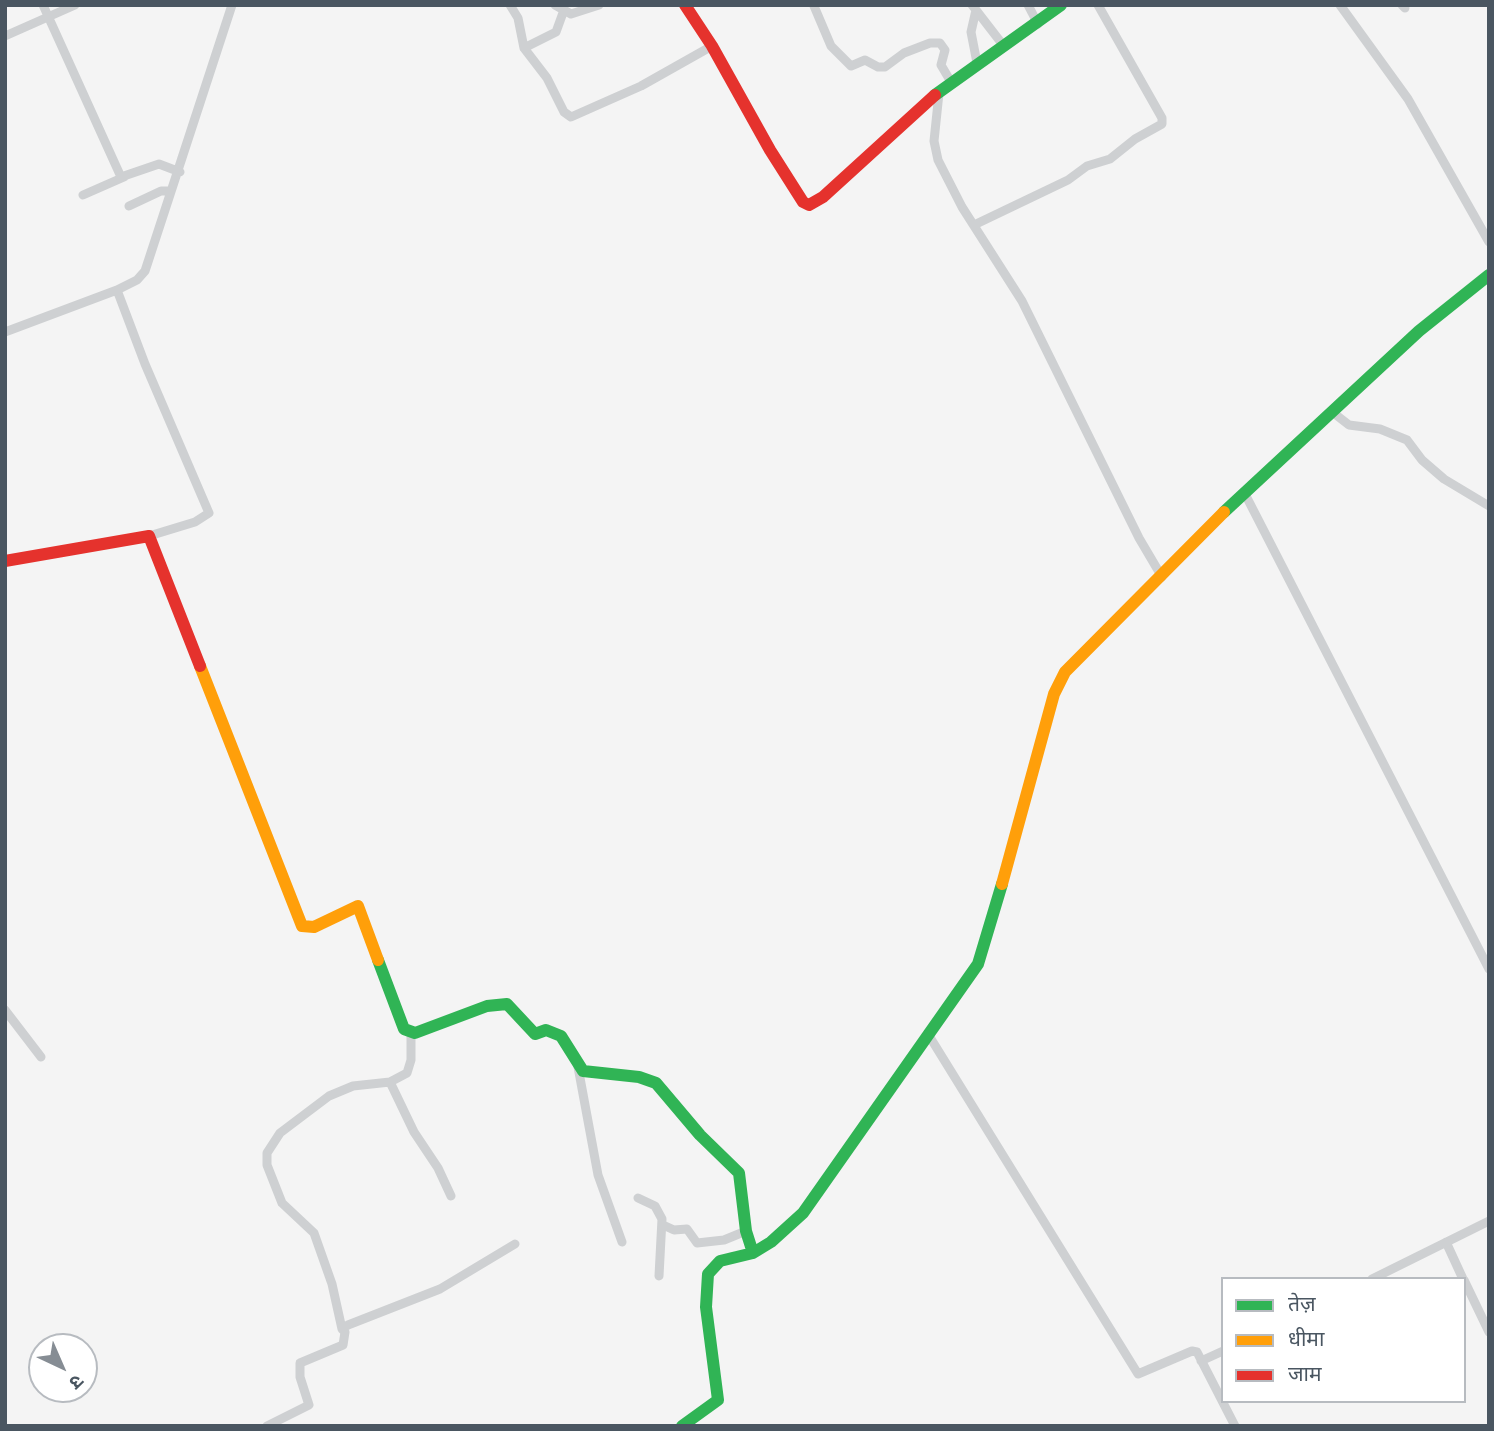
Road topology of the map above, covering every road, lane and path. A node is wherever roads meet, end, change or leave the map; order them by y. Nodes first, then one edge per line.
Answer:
1 (43, 5) edge
2 (75, 5) edge
3 (232, 5) edge
4 (510, 5) edge
5 (555, 5) edge
6 (599, 5) edge
7 (685, 5) edge
8 (814, 5) edge
9 (1028, 5) edge
10 (1061, 5) edge
11 (1098, 5) edge
12 (1339, 5) edge
13 (974, 8) edge
14 (564, 10) junction
15 (48, 17) junction
16 (1038, 24) junction
17 (5, 36) edge
18 (1003, 45) junction
19 (712, 46) junction
20 (524, 48) junction
21 (977, 63) junction
22 (951, 82) junction
23 (933, 96) junction
24 (180, 172) junction
25 (124, 177) junction
26 (171, 191) junction
27 (83, 195) dead end
28 (129, 206) dead end
29 (974, 225) junction
30 (1489, 242) edge
31 (1489, 275) edge
32 (117, 290) junction
33 (5, 332) edge
34 (1331, 411) junction
35 (1244, 492) junction
36 (1489, 506) edge
37 (149, 536) junction
38 (5, 561) edge
39 (1162, 577) junction
40 (1489, 969) edge
41 (5, 1010) edge
42 (411, 1031) junction
43 (928, 1034) junction
44 (41, 1057) dead end
45 (578, 1067) junction
46 (390, 1082) junction
47 (451, 1196) dead end
48 (638, 1198) dead end
49 (1489, 1221) edge
50 (663, 1225) junction
51 (746, 1231) junction
52 (622, 1242) dead end
53 (1446, 1242) junction
54 (515, 1244) dead end
55 (753, 1253) junction
56 (659, 1276) dead end
57 (1376, 1277) edge
58 (1463, 1277) edge
59 (1466, 1284) edge
60 (342, 1329) junction
61 (1488, 1330) edge
62 (1221, 1352) edge
63 (1201, 1361) junction
64 (1221, 1399) edge
65 (1223, 1403) edge
66 (267, 1426) edge
67 (682, 1426) edge
68 (1235, 1426) edge

1 - 15 street
2 - 15 street
3 - 24 street
4 - 20 street
5 - 14 street
6 - 14 street
7 - 19 street
8 - 22 street
9 - 16 street
10 - 16 street
11 - 29 street
12 - 30 street
13 - 18 street
13 - 21 street
14 - 20 street
15 - 17 street
15 - 25 street
16 - 18 street
18 - 21 street
19 - 20 street
19 - 23 street
21 - 22 street
22 - 23 street
23 - 29 street
24 - 25 street
24 - 26 street
25 - 27 street
26 - 28 street
26 - 32 street
29 - 39 street
31 - 34 street
32 - 33 street
32 - 37 street
34 - 35 street
34 - 36 street
35 - 39 street
35 - 40 street
37 - 38 street
37 - 42 street
39 - 43 street
41 - 44 street
42 - 45 street
42 - 46 street
43 - 55 street
43 - 63 street
45 - 51 street
45 - 52 street
46 - 47 street
46 - 60 street
48 - 50 street
49 - 53 street
50 - 51 street
50 - 56 street
51 - 55 street
53 - 57 street
53 - 58 street
54 - 60 street
55 - 67 street
59 - 61 street
60 - 66 street
62 - 63 street
63 - 64 street
65 - 68 street

